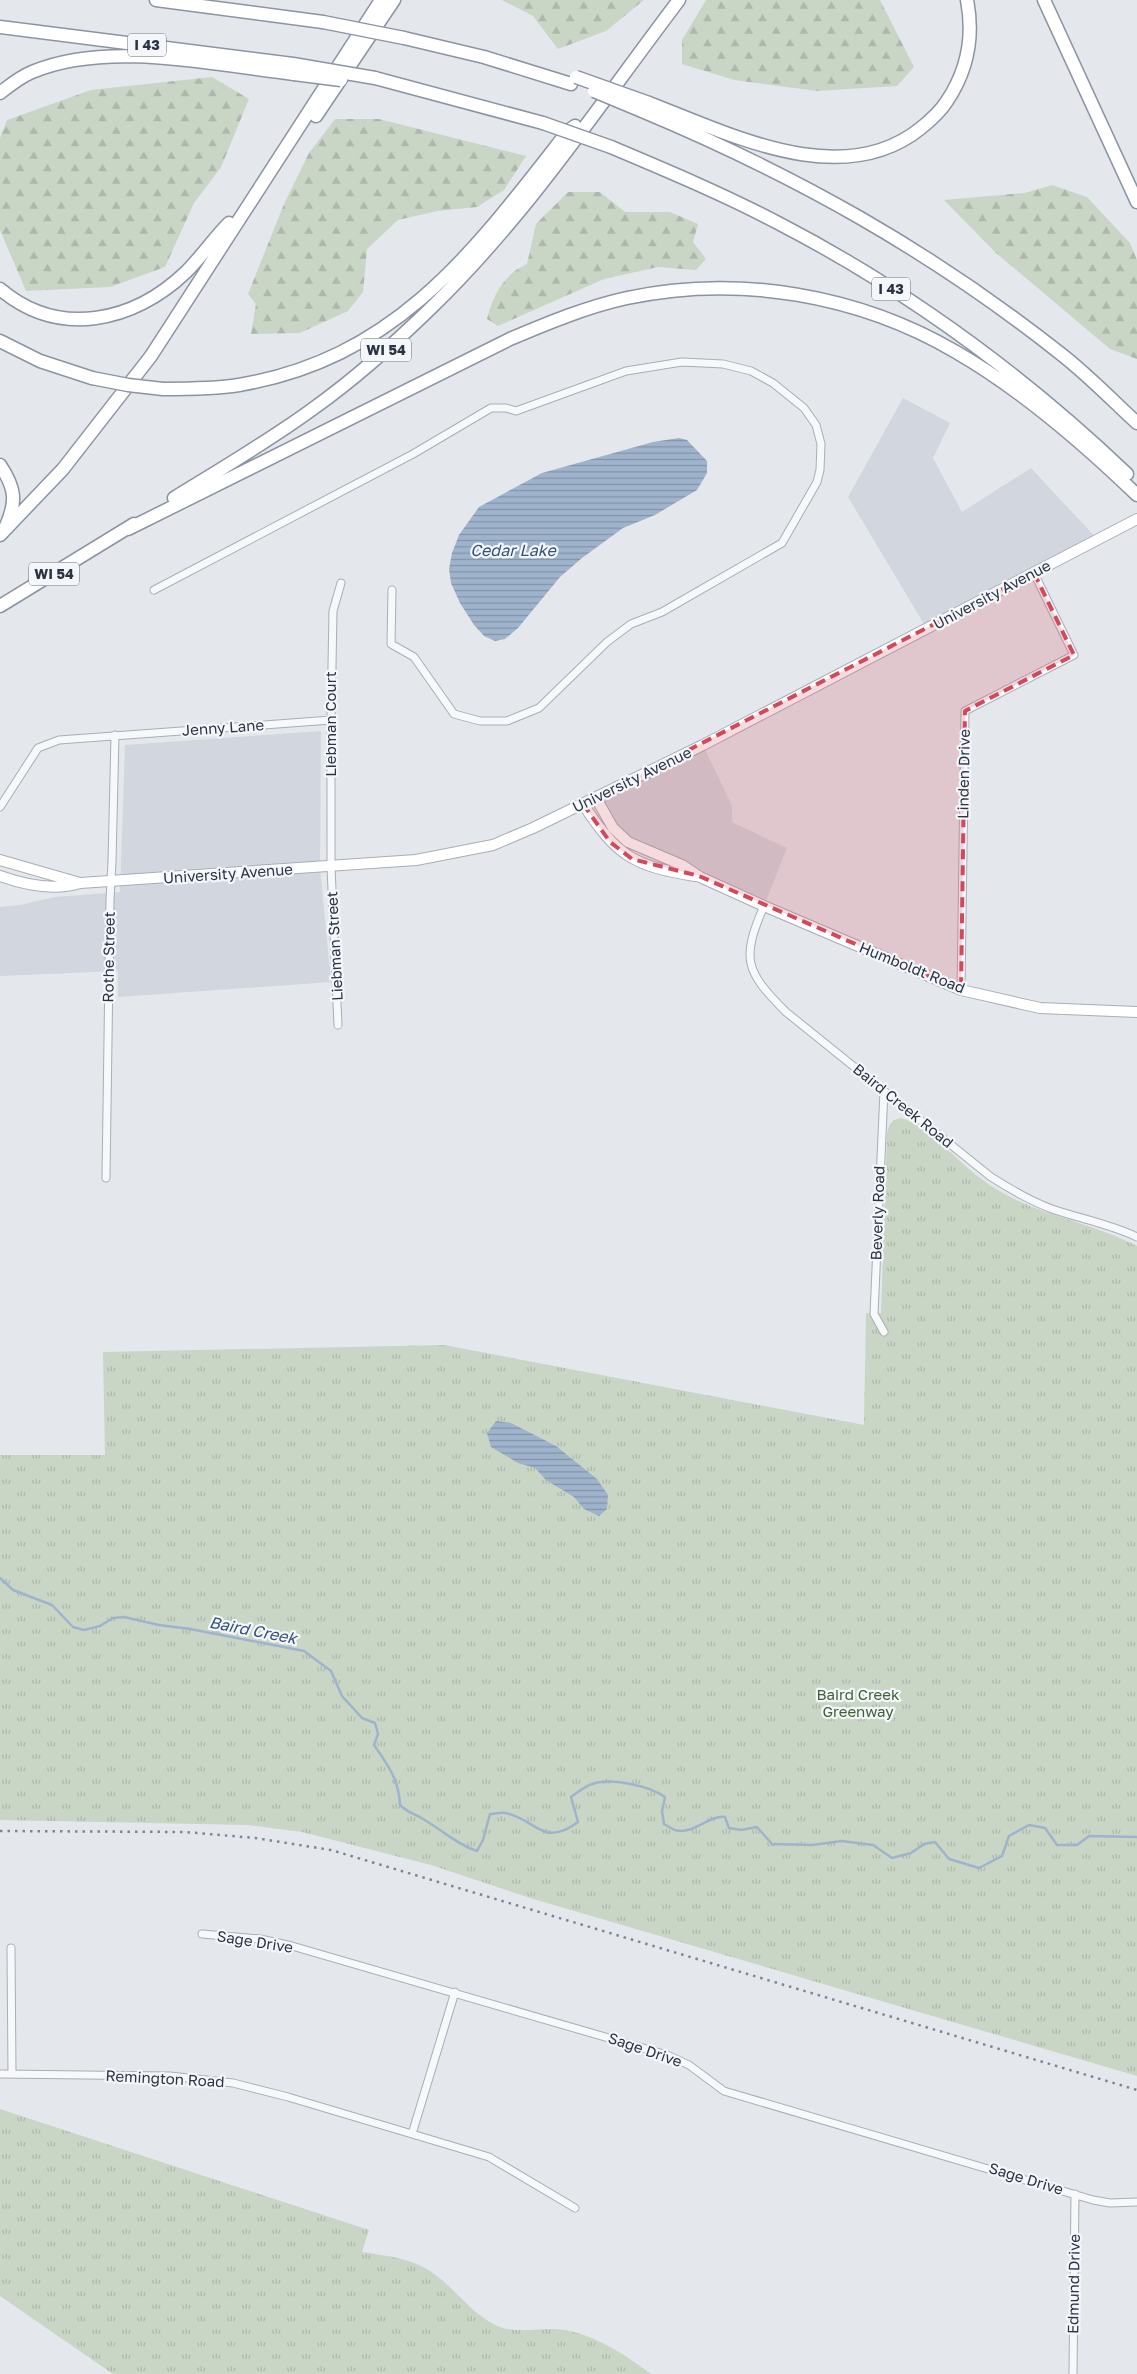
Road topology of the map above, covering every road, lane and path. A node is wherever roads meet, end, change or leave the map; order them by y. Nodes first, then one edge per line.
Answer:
1 (156, 0) edge
2 (381, 0) edge
3 (394, 0) edge
4 (678, 0) edge
5 (967, 0) edge
6 (1044, 0) edge
7 (0, 27) edge
8 (294, 69) junction
9 (0, 93) edge
10 (645, 107) junction
11 (593, 114) junction
12 (278, 160) junction
13 (254, 198) junction
14 (1137, 202) edge
15 (0, 289) edge
16 (0, 341) edge
17 (1137, 423) edge
18 (0, 465) edge
19 (1136, 490) edge
20 (1137, 519) edge
21 (128, 529) junction
22 (1, 535) edge
23 (1034, 573) junction
24 (341, 582) dead end
25 (154, 590) dead end
26 (392, 590) dead end
27 (0, 606) edge
28 (331, 720) junction
29 (115, 735) junction
30 (596, 798) junction
31 (583, 804) junction
32 (0, 807) edge
33 (0, 860) edge
34 (330, 867) junction
35 (0, 876) edge
36 (699, 876) junction
37 (111, 882) junction
38 (80, 883) junction
39 (764, 906) junction
40 (961, 990) junction
41 (1137, 1012) edge
42 (338, 1026) dead end
43 (884, 1091) junction
44 (106, 1178) dead end
45 (1137, 1237) edge
46 (884, 1332) dead end
47 (202, 1934) dead end
48 (11, 1948) dead end
49 (455, 1992) junction
50 (0, 2074) edge
51 (12, 2074) junction
52 (412, 2134) junction
53 (1075, 2194) junction
54 (1137, 2202) edge
55 (575, 2208) dead end
56 (1073, 2374) edge

1 - 10 highway, bridge
2 - 12 highway
3 - 12 highway
4 - 11 highway, WI 54
5 - 10 highway
6 - 14 highway
7 - 8 highway, I 43
8 - 9 highway
8 - 19 highway, I 43, bridge
10 - 17 highway
11 - 16 highway, bridge
11 - 21 highway, WI 54
12 - 13 highway
13 - 15 highway
13 - 22 highway
18 - 22 highway
19 - 21 highway
20 - 23 main road, University Avenue
21 - 27 highway, WI 54
23 - 30 main road, University Avenue
23 - 40 street, Linden Drive
24 - 28 street, Liebman Court
25 - 26 street
28 - 29 street, Jenny Lane
28 - 34 street, Liebman Court
29 - 32 street, Jenny Lane
29 - 37 street, Rothe Street
30 - 31 main road, University Avenue
30 - 36 main road, Humboldt Road
31 - 34 main road, University Avenue
31 - 36 main road, Humboldt Road
33 - 38 main road
34 - 37 main road, University Avenue
34 - 42 street, Liebman Street
35 - 38 main road
36 - 39 main road, Humboldt Road
37 - 38 main road, University Avenue
37 - 44 street, Rothe Street
39 - 40 main road, Humboldt Road
39 - 43 street, Baird Creek Road
40 - 41 main road, Humboldt Road
43 - 45 street, Baird Creek Road
43 - 46 street, Beverly Road
47 - 49 street, Sage Drive
48 - 51 street
49 - 52 street
49 - 53 street, Sage Drive
50 - 51 street, Remington Road
51 - 52 street, Remington Road
52 - 55 street, Remington Road
53 - 54 street, Sage Drive
53 - 56 street, Edmund Drive

